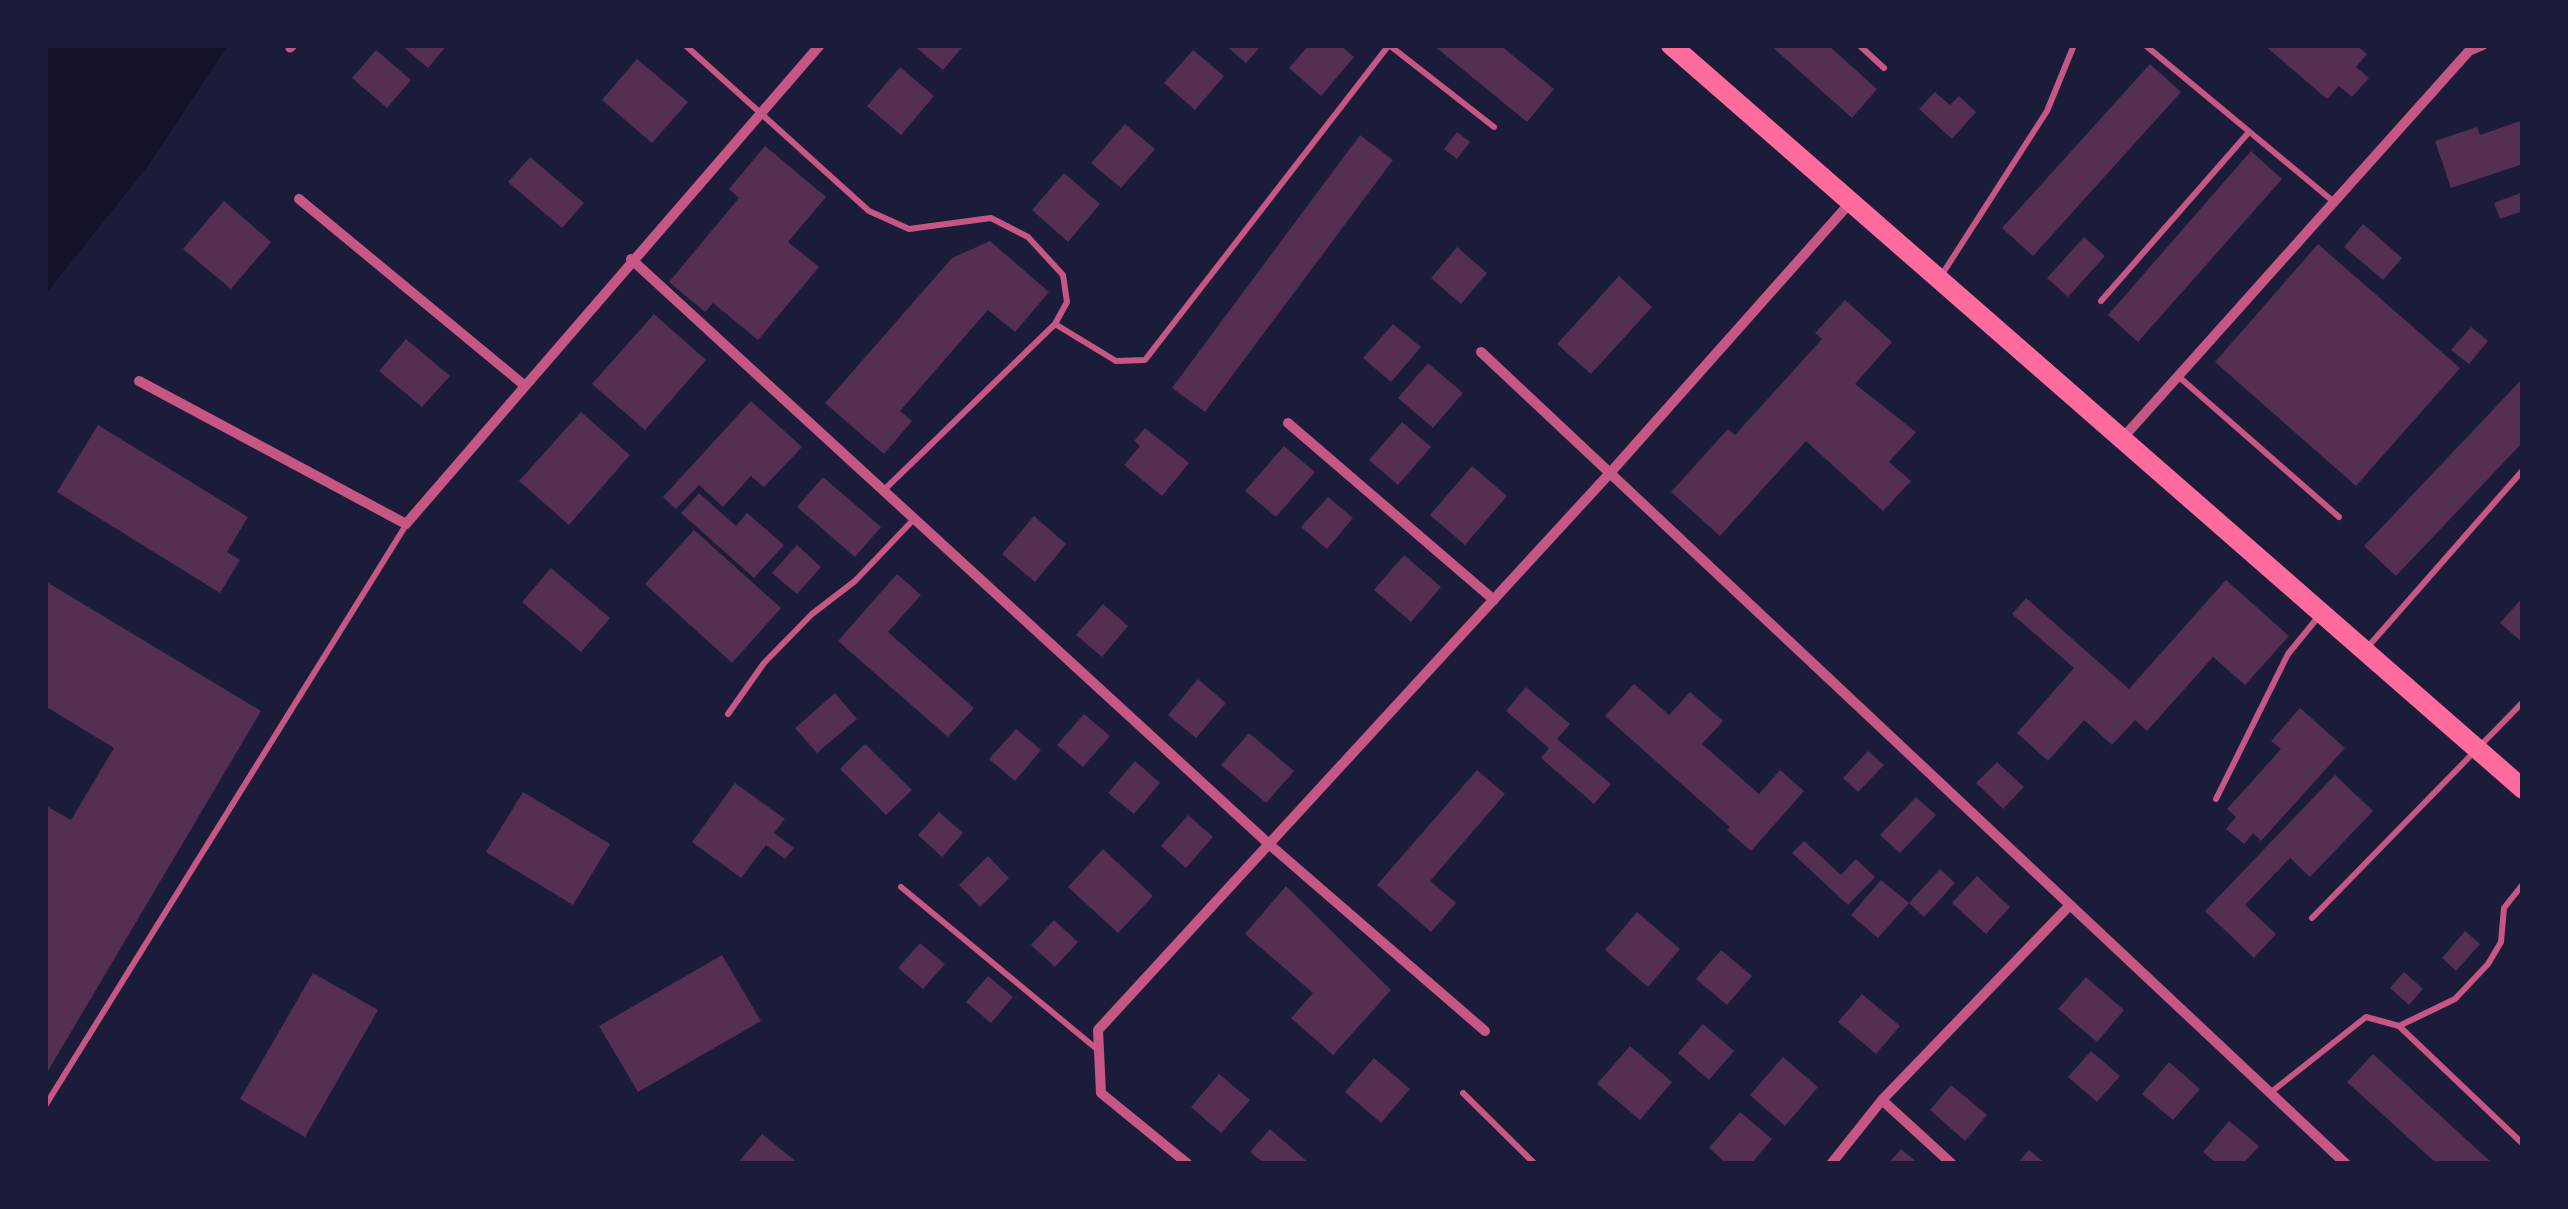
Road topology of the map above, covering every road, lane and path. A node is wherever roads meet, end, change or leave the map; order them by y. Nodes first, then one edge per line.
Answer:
1 (685, 45) edge
2 (820, 45) edge
3 (1389, 45) edge
4 (1671, 45) edge
5 (1859, 45) edge
6 (2074, 45) edge
7 (2146, 45) edge
8 (2483, 45) edge
9 (1884, 68) dead end
10 (760, 117) junction
11 (1494, 127) dead end
12 (2250, 132) junction
13 (299, 198) dead end
14 (2334, 202) junction
15 (1849, 204) junction
16 (631, 258) junction
17 (1938, 281) junction
18 (2101, 300) dead end
19 (1055, 324) junction
20 (1481, 352) dead end
21 (2178, 376) junction
22 (139, 381) dead end
23 (524, 385) junction
24 (1288, 423) dead end
25 (2121, 441) junction
26 (2523, 470) edge
27 (1610, 473) junction
28 (885, 490) junction
29 (916, 518) junction
30 (2338, 518) dead end
31 (406, 524) junction
32 (1494, 600) junction
33 (2320, 615) junction
34 (2363, 652) junction
35 (2523, 702) edge
36 (728, 714) dead end
37 (2475, 747) junction
38 (2523, 790) edge
39 (2216, 799) dead end
40 (1270, 845) junction
41 (2523, 884) edge
42 (901, 886) dead end
43 (2070, 905) junction
44 (2312, 918) dead end
45 (2398, 1026) junction
46 (1485, 1032) dead end
47 (1099, 1051) junction
48 (2270, 1093) junction
49 (1462, 1094) dead end
50 (1882, 1100) junction
51 (45, 1106) edge
52 (2523, 1144) edge
53 (1188, 1164) edge
54 (1535, 1164) edge
55 (1831, 1164) edge
56 (1952, 1164) edge
57 (2346, 1164) edge

1 - 10 lane
2 - 10 street
3 - 11 lane
3 - 19 lane
4 - 15 main road
5 - 9 lane
6 - 17 lane
7 - 12 lane
8 - 14 street
10 - 16 street
10 - 19 lane
12 - 14 lane
12 - 18 lane
13 - 23 street
14 - 21 street
15 - 17 main road
15 - 27 street
16 - 23 street
16 - 28 street
17 - 25 main road
19 - 28 lane
20 - 27 street
21 - 25 street
21 - 30 lane
22 - 31 street
23 - 31 street
24 - 32 street
25 - 33 main road
26 - 34 lane
27 - 32 street
27 - 43 street
28 - 29 street
29 - 36 lane
29 - 40 street
31 - 51 lane
32 - 40 street
33 - 34 main road
33 - 39 lane
34 - 37 main road
35 - 37 lane
37 - 38 main road
37 - 44 lane
40 - 46 street
40 - 47 street
41 - 45 lane
42 - 47 lane
43 - 48 street
43 - 50 street
45 - 48 lane
45 - 52 lane
47 - 53 street
48 - 57 street
49 - 54 lane
50 - 55 street
50 - 56 street

